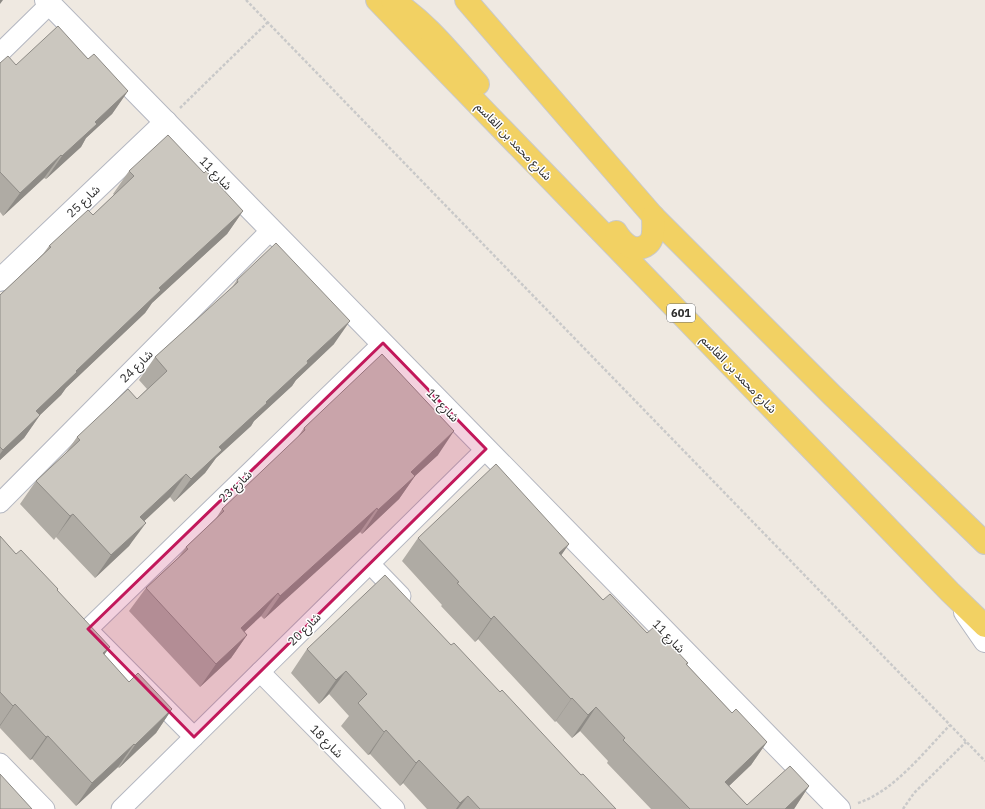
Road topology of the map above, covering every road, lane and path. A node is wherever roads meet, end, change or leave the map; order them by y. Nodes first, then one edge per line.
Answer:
1 (246, 0) edge
2 (377, 0) edge
3 (392, 0) edge
4 (466, 0) edge
5 (48, 2) edge
6 (268, 22) junction
7 (0, 53) edge
8 (166, 122) junction
9 (653, 216) junction
10 (272, 230) junction
11 (0, 280) edge
12 (383, 343) junction
13 (833, 396) junction
14 (486, 449) junction
15 (0, 502) edge
16 (985, 535) edge
17 (985, 543) edge
18 (370, 564) junction
19 (950, 592) junction
20 (414, 610) edge
21 (985, 626) edge
22 (985, 641) edge
23 (260, 672) junction
24 (950, 725) junction
25 (194, 737) junction
26 (966, 742) junction
27 (985, 761) edge
28 (0, 763) edge
29 (848, 806) edge
30 (45, 809) edge
31 (121, 809) edge
32 (395, 809) edge
33 (903, 809) edge

1 - 6 path
2 - 19 main road, شارع محمد بن القاسم / 601
3 - 9 main road
4 - 9 main road
5 - 7 street
5 - 8 street, شارع 11
6 - 8 path
6 - 24 path
8 - 10 street, شارع 11
8 - 11 street, شارع 25
9 - 13 main road
10 - 12 street, شارع 11
10 - 15 street, شارع 24
12 - 14 street, شارع 11
12 - 25 street, شارع 23
13 - 16 street
13 - 17 main road
14 - 18 street, شارع 20
14 - 29 street, شارع 11
18 - 20 street
18 - 23 street, شارع 20
19 - 21 main road, شارع محمد بن القاسم / 601
19 - 22 street
23 - 25 street, شارع 20
23 - 32 street, شارع 18
24 - 26 path
24 - 29 path
25 - 31 street, شارع 20
26 - 27 path
26 - 33 path
28 - 30 street

